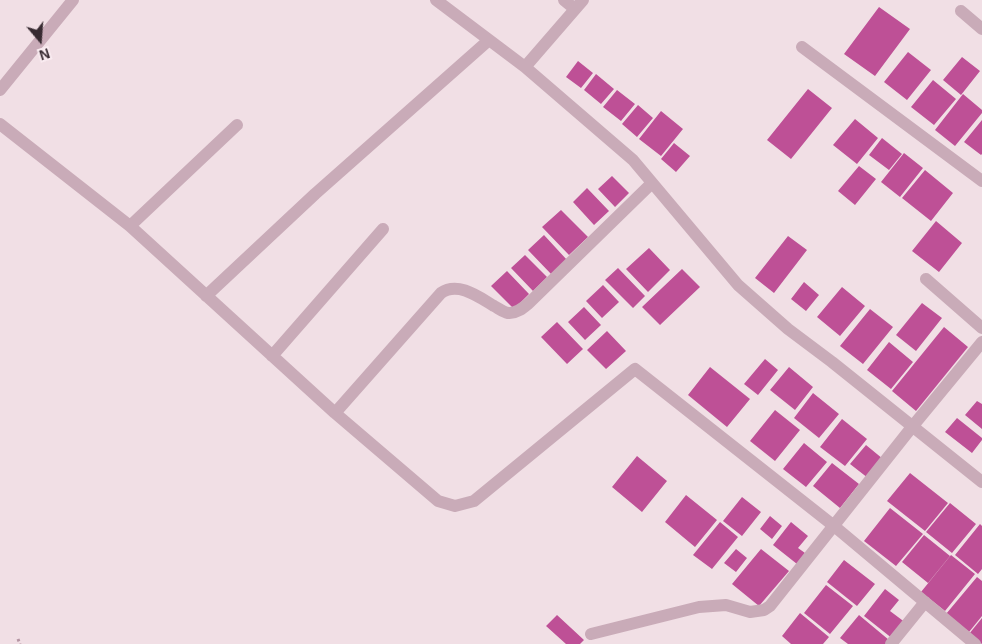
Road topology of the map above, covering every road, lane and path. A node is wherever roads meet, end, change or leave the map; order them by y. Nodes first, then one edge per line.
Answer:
1 (74, 0) edge
2 (436, 0) edge
3 (564, 0) edge
4 (579, 5) edge
5 (961, 11) dead end
6 (982, 29) edge
7 (488, 40) junction
8 (802, 48) dead end
9 (525, 67) junction
10 (0, 90) edge
11 (0, 124) edge
12 (237, 125) dead end
13 (982, 181) edge
14 (652, 183) junction
15 (130, 226) junction
16 (383, 229) dead end
17 (926, 279) dead end
18 (206, 296) junction
19 (982, 328) edge
20 (982, 342) edge
21 (272, 356) junction
22 (335, 413) junction
23 (912, 427) junction
24 (982, 482) edge
25 (834, 526) junction
26 (925, 602) junction
27 (591, 634) dead end
28 (18, 639) dead end
29 (20, 644) edge
30 (891, 644) edge
31 (975, 644) edge

1 - 10 street
2 - 7 street
3 - 4 street
4 - 9 street
5 - 6 street
7 - 9 street
7 - 18 street
8 - 13 street
9 - 14 street
11 - 15 street
12 - 15 street
14 - 22 street
14 - 23 street
15 - 18 street
16 - 21 street
17 - 19 street
18 - 21 street
20 - 23 street
21 - 22 street
22 - 25 street
23 - 24 street
23 - 25 street
25 - 26 street
25 - 27 street
26 - 30 street
26 - 31 street
28 - 29 path

